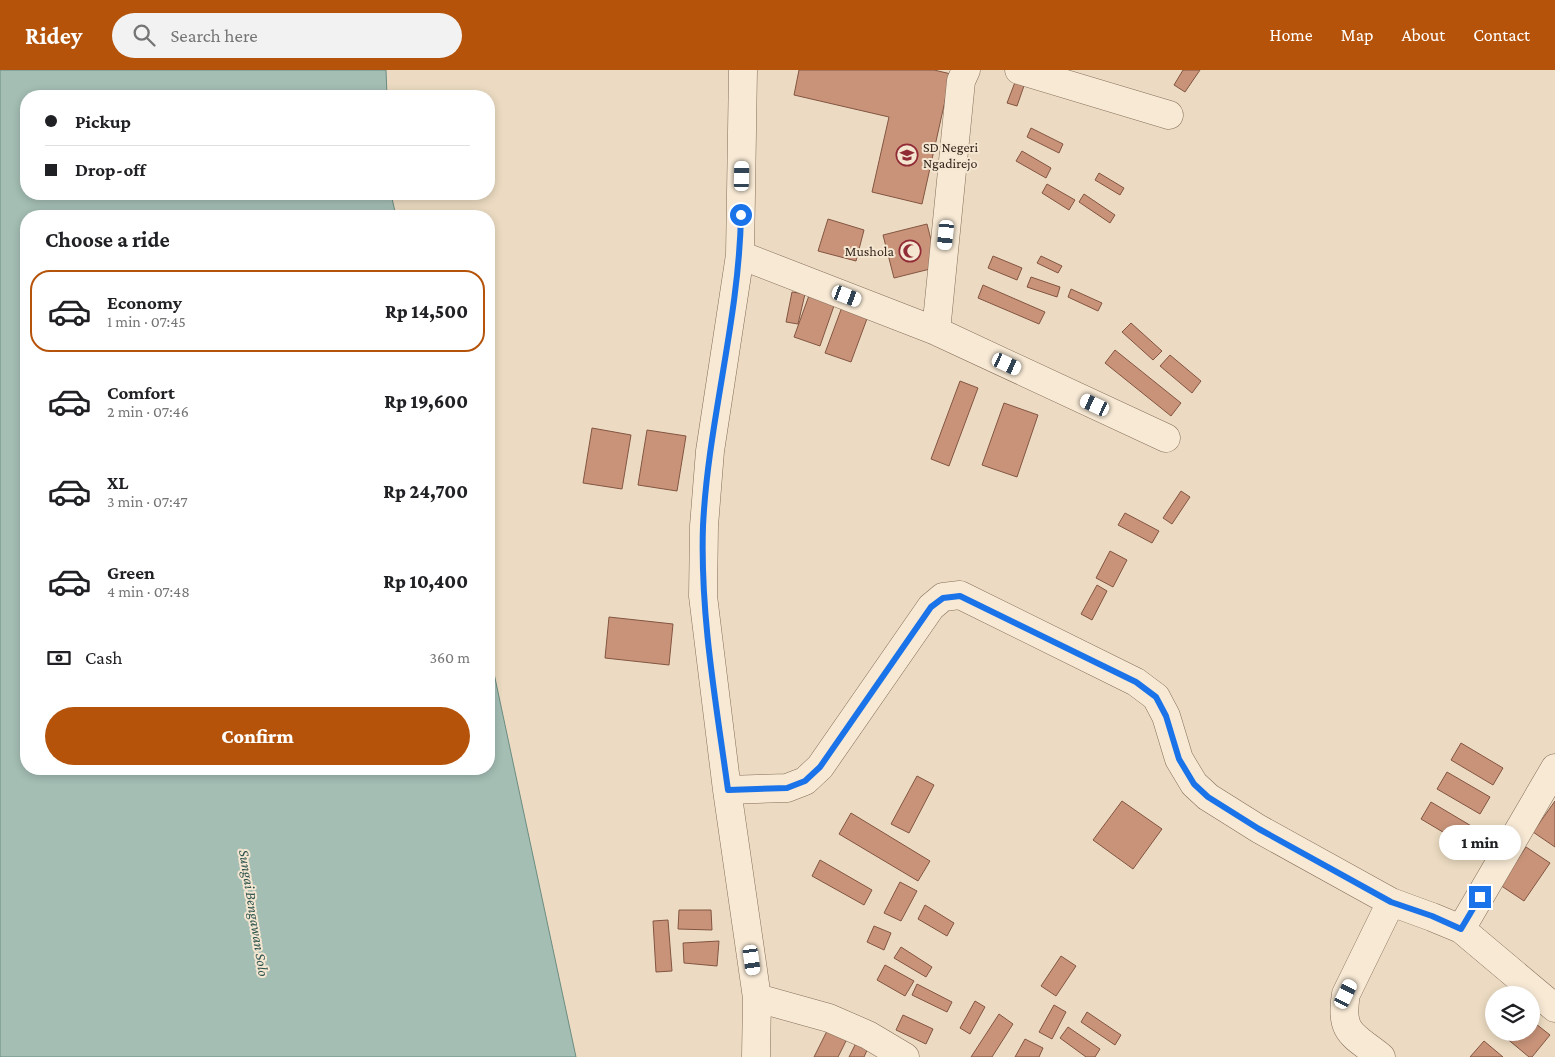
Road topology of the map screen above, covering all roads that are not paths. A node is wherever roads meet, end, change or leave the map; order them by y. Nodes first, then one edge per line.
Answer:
1 (743, 70) edge
2 (966, 70) edge
3 (1019, 70) edge
4 (1169, 115) dead end
5 (740, 255) junction
6 (936, 331) junction
7 (1166, 438) dead end
8 (1555, 768) edge
9 (728, 790) junction
10 (1391, 902) junction
11 (1461, 929) junction
12 (757, 998) junction
13 (1555, 1008) edge
14 (756, 1057) edge
15 (906, 1057) edge
16 (1381, 1057) edge

1 - 5 street
2 - 6 street
3 - 4 street
5 - 6 street
5 - 9 street
6 - 7 street
8 - 11 street
9 - 10 street
9 - 12 street
10 - 11 street
10 - 16 street
11 - 13 street
12 - 14 street
12 - 15 street

